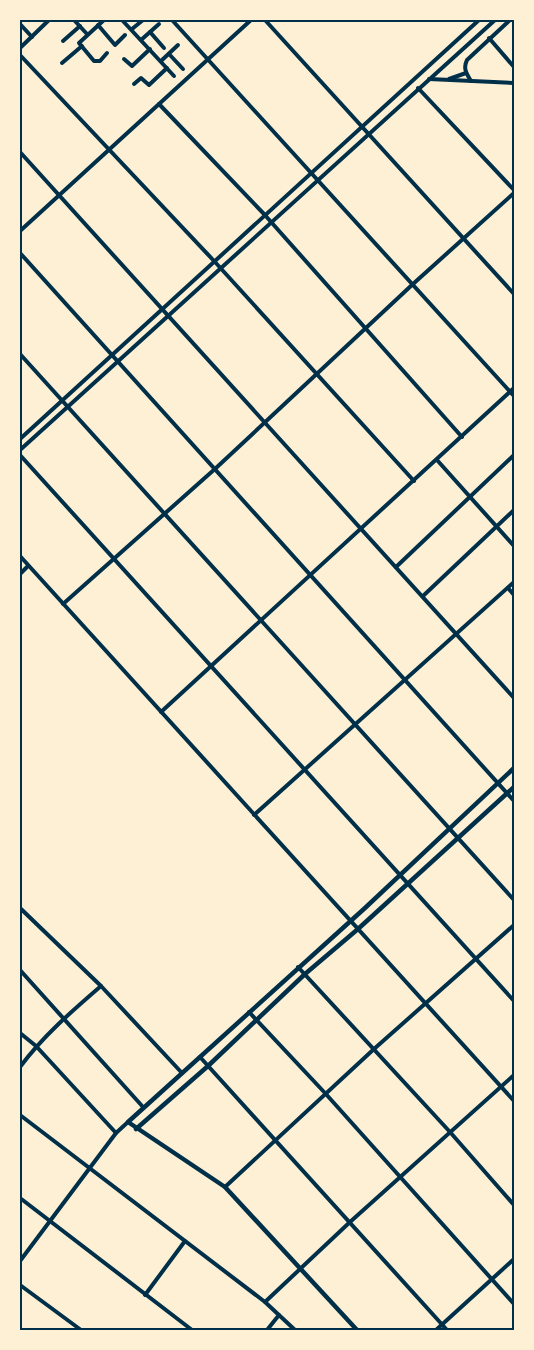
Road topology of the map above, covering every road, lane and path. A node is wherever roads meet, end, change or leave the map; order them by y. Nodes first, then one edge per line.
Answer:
1 (49, 20) edge
2 (74, 20) edge
3 (104, 20) edge
4 (122, 20) edge
5 (140, 20) edge
6 (172, 20) edge
7 (251, 20) edge
8 (266, 20) edge
9 (479, 20) edge
10 (495, 20) edge
11 (510, 20) edge
12 (20, 24) edge
13 (159, 24) dead end
14 (98, 25) junction
15 (80, 26) junction
16 (132, 29) junction
17 (150, 32) junction
18 (87, 34) junction
19 (125, 35) dead end
20 (32, 37) junction
21 (489, 38) junction
22 (141, 40) junction
23 (63, 41) dead end
24 (178, 45) dead end
25 (82, 46) junction
26 (20, 48) edge
27 (164, 48) dead end
28 (150, 50) junction
29 (107, 53) dead end
30 (169, 54) junction
31 (20, 56) edge
32 (124, 59) dead end
33 (208, 59) junction
34 (161, 61) junction
35 (63, 63) dead end
36 (428, 67) junction
37 (514, 67) edge
38 (167, 68) junction
39 (183, 69) dead end
40 (466, 73) junction
41 (435, 74) junction
42 (174, 76) dead end
43 (429, 79) junction
44 (448, 80) junction
45 (471, 81) junction
46 (514, 83) edge
47 (134, 84) dead end
48 (418, 88) junction
49 (159, 104) junction
50 (363, 126) junction
51 (368, 133) junction
52 (109, 150) junction
53 (20, 152) edge
54 (312, 173) junction
55 (317, 179) junction
56 (514, 191) edge
57 (59, 195) junction
58 (265, 216) junction
59 (271, 222) junction
60 (20, 231) edge
61 (464, 238) junction
62 (20, 253) edge
63 (215, 262) junction
64 (220, 267) junction
65 (413, 284) junction
66 (514, 294) edge
67 (162, 309) junction
68 (167, 315) junction
69 (365, 329) junction
70 (20, 354) edge
71 (112, 355) junction
72 (117, 360) junction
73 (316, 373) junction
74 (513, 390) edge
75 (514, 396) edge
76 (62, 400) junction
77 (67, 406) junction
78 (265, 422) junction
79 (462, 437) junction
80 (20, 439) edge
81 (20, 450) edge
82 (20, 455) edge
83 (514, 455) edge
84 (437, 460) junction
85 (216, 468) junction
86 (414, 481) junction
87 (470, 496) junction
88 (514, 510) edge
89 (164, 514) junction
90 (496, 526) junction
91 (362, 529) junction
92 (514, 546) edge
93 (20, 556) edge
94 (114, 559) junction
95 (28, 566) junction
96 (396, 567) junction
97 (20, 574) edge
98 (312, 576) junction
99 (514, 582) edge
100 (508, 588) junction
101 (514, 595) edge
102 (423, 596) junction
103 (63, 604) junction
104 (262, 621) junction
105 (457, 634) junction
106 (211, 667) junction
107 (404, 679) junction
108 (514, 698) edge
109 (161, 712) junction
110 (354, 724) junction
111 (514, 768) edge
112 (304, 770) junction
113 (499, 783) junction
114 (514, 787) edge
115 (508, 794) junction
116 (514, 801) edge
117 (254, 815) junction
118 (449, 829) junction
119 (459, 838) junction
120 (399, 875) junction
121 (408, 884) junction
122 (514, 900) edge
123 (20, 909) edge
124 (350, 920) junction
125 (514, 925) edge
126 (358, 929) junction
127 (477, 959) junction
128 (298, 967) junction
129 (20, 970) edge
130 (305, 974) junction
131 (101, 986) junction
132 (514, 1001) edge
133 (425, 1003) junction
134 (249, 1012) junction
135 (63, 1019) junction
136 (256, 1020) junction
137 (20, 1033) edge
138 (36, 1046) junction
139 (374, 1048) junction
140 (200, 1057) junction
141 (208, 1066) junction
142 (20, 1067) edge
143 (182, 1073) junction
144 (514, 1075) edge
145 (502, 1086) junction
146 (325, 1093) junction
147 (514, 1101) edge
148 (143, 1107) junction
149 (20, 1115) edge
150 (128, 1122) junction
151 (136, 1129) junction
152 (450, 1132) junction
153 (117, 1133) junction
154 (276, 1141) junction
155 (90, 1168) junction
156 (400, 1177) junction
157 (225, 1187) junction
158 (20, 1198) edge
159 (514, 1205) edge
160 (50, 1222) junction
161 (350, 1222) junction
162 (185, 1241) junction
163 (514, 1259) edge
164 (20, 1261) edge
165 (302, 1268) junction
166 (492, 1279) junction
167 (20, 1285) edge
168 (145, 1295) junction
169 (265, 1302) junction
170 (514, 1304) edge
171 (279, 1315) junction
172 (442, 1325) junction
173 (81, 1330) edge
174 (192, 1330) edge
175 (267, 1330) edge
176 (295, 1330) edge
177 (357, 1330) edge
178 (436, 1330) edge
179 (447, 1330) edge

1 - 20 street
2 - 15 street
3 - 14 street
4 - 16 street
5 - 16 street
6 - 33 street
7 - 33 street
8 - 50 street
9 - 36 street
10 - 41 street
11 - 21 street
12 - 20 street
13 - 17 street
14 - 18 street
14 - 19 street
15 - 18 street
15 - 23 street
16 - 22 street
17 - 22 street
17 - 27 street
18 - 25 street
20 - 26 street
21 - 37 street
21 - 40 street
22 - 28 street
24 - 30 street
25 - 29 street
25 - 35 street
28 - 32 street
28 - 34 street
30 - 34 street
30 - 39 street
31 - 52 street
33 - 49 street
33 - 54 street
34 - 38 street
36 - 41 street
36 - 50 street
38 - 42 street
38 - 47 street
40 - 44 street
40 - 45 street
41 - 43 street
43 - 44 street
43 - 48 street
44 - 45 street
45 - 46 street
48 - 51 street
48 - 56 street
49 - 52 street
49 - 58 street
50 - 51 street
50 - 54 street
51 - 55 street
51 - 61 street
52 - 57 street
52 - 63 street
53 - 57 street
54 - 55 street
54 - 58 street
55 - 59 street
55 - 65 street
56 - 61 street
57 - 60 street
57 - 67 street
58 - 59 street
58 - 63 street
59 - 64 street
59 - 69 street
61 - 65 street
61 - 66 street
62 - 71 street
63 - 64 street
63 - 67 street
64 - 68 street
64 - 73 street
65 - 69 street
65 - 74 street
67 - 68 street
67 - 71 street
68 - 72 street
68 - 78 street
69 - 73 street
69 - 79 street
70 - 76 street
71 - 72 street
71 - 76 street
72 - 77 street
72 - 85 street
73 - 78 street
73 - 86 street
74 - 75 street
74 - 79 street
76 - 77 street
76 - 80 street
77 - 81 street
77 - 89 street
78 - 85 street
78 - 91 street
79 - 84 street
82 - 94 street
83 - 87 street
84 - 86 street
84 - 87 street
85 - 89 street
85 - 98 street
86 - 91 street
87 - 90 street
87 - 96 street
88 - 90 street
89 - 94 street
89 - 104 street
90 - 92 street
90 - 102 street
91 - 96 street
91 - 98 street
93 - 95 street
94 - 103 street
94 - 106 street
95 - 97 street
95 - 103 street
96 - 102 street
98 - 104 street
98 - 107 street
99 - 100 street
100 - 101 street
100 - 105 street
102 - 105 street
103 - 109 street
104 - 106 street
104 - 110 street
105 - 107 street
105 - 108 street
106 - 109 street
106 - 112 street
107 - 110 street
107 - 113 street
109 - 117 street
110 - 112 street
110 - 118 street
111 - 113 street
112 - 117 street
112 - 120 street
113 - 115 street
113 - 118 street
114 - 115 street
115 - 116 street
115 - 119 street
117 - 124 street
118 - 119 street
118 - 120 street
119 - 121 street
119 - 122 street
120 - 121 street
120 - 124 street
121 - 126 street
121 - 127 street
123 - 131 street
124 - 126 street
124 - 128 street
125 - 127 street
126 - 130 street
126 - 133 street
127 - 132 street
127 - 133 street
128 - 130 street
128 - 134 street
129 - 135 street
130 - 136 street
130 - 139 street
131 - 135 street
131 - 143 street
133 - 139 street
133 - 145 street
134 - 136 street
134 - 140 street
135 - 138 street
135 - 148 street
136 - 141 street
136 - 146 street
137 - 138 street
138 - 142 street
138 - 153 street
139 - 146 street
139 - 152 street
140 - 141 street
140 - 143 street
141 - 151 street
141 - 154 street
143 - 148 street
144 - 145 street
145 - 147 street
145 - 152 street
146 - 154 street
146 - 156 street
148 - 150 street
149 - 155 street
150 - 151 street
150 - 153 street
151 - 157 street
152 - 156 street
152 - 159 street
153 - 155 street
154 - 157 street
154 - 161 street
155 - 160 street
155 - 162 street
156 - 161 street
156 - 166 street
157 - 165 street
158 - 160 street
160 - 164 street
160 - 168 street
161 - 165 street
161 - 172 street
162 - 168 street
162 - 169 street
163 - 166 street
165 - 169 street
165 - 177 street
166 - 170 street
166 - 172 street
167 - 173 street
168 - 174 street
169 - 171 street
171 - 175 street
171 - 176 street
172 - 178 street
172 - 179 street

